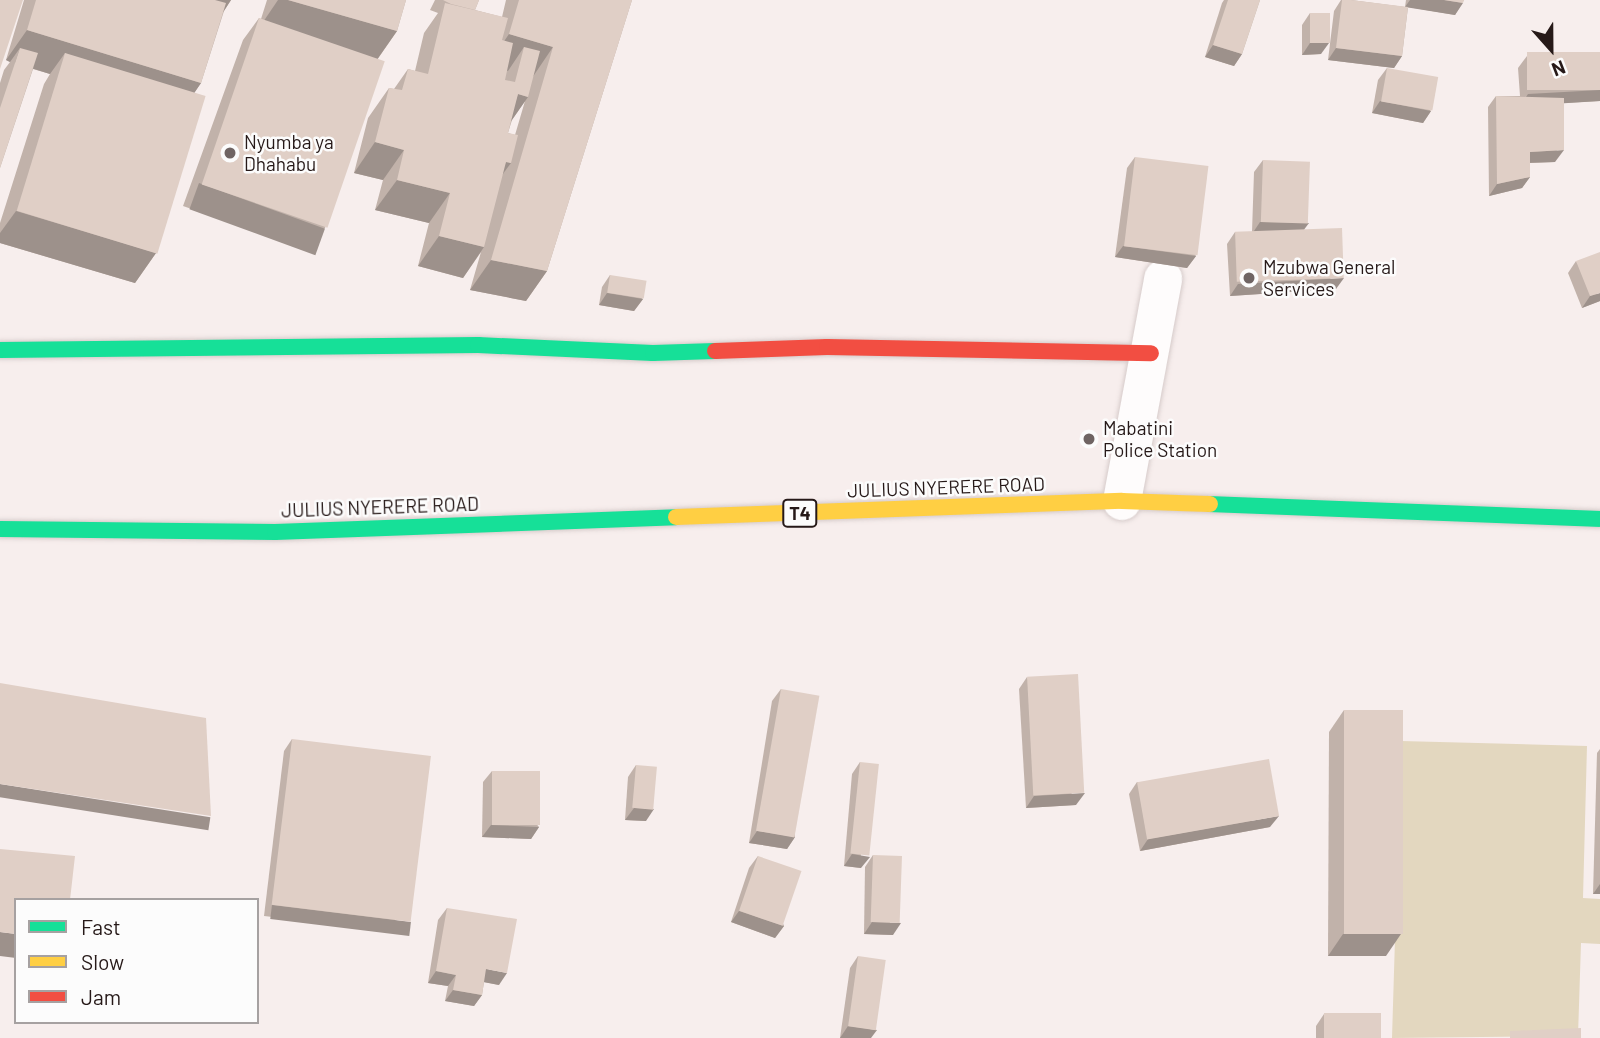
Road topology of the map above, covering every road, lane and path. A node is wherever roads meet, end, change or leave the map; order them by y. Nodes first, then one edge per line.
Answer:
1 (1163, 279) dead end
2 (0, 350) edge
3 (1151, 354) junction
4 (1122, 501) junction
5 (1600, 519) edge
6 (0, 529) edge

1 - 3 street
2 - 3 main road
3 - 4 street
4 - 5 main road, JULIUS NYERERE ROAD / T4
4 - 6 main road, JULIUS NYERERE ROAD / T4

